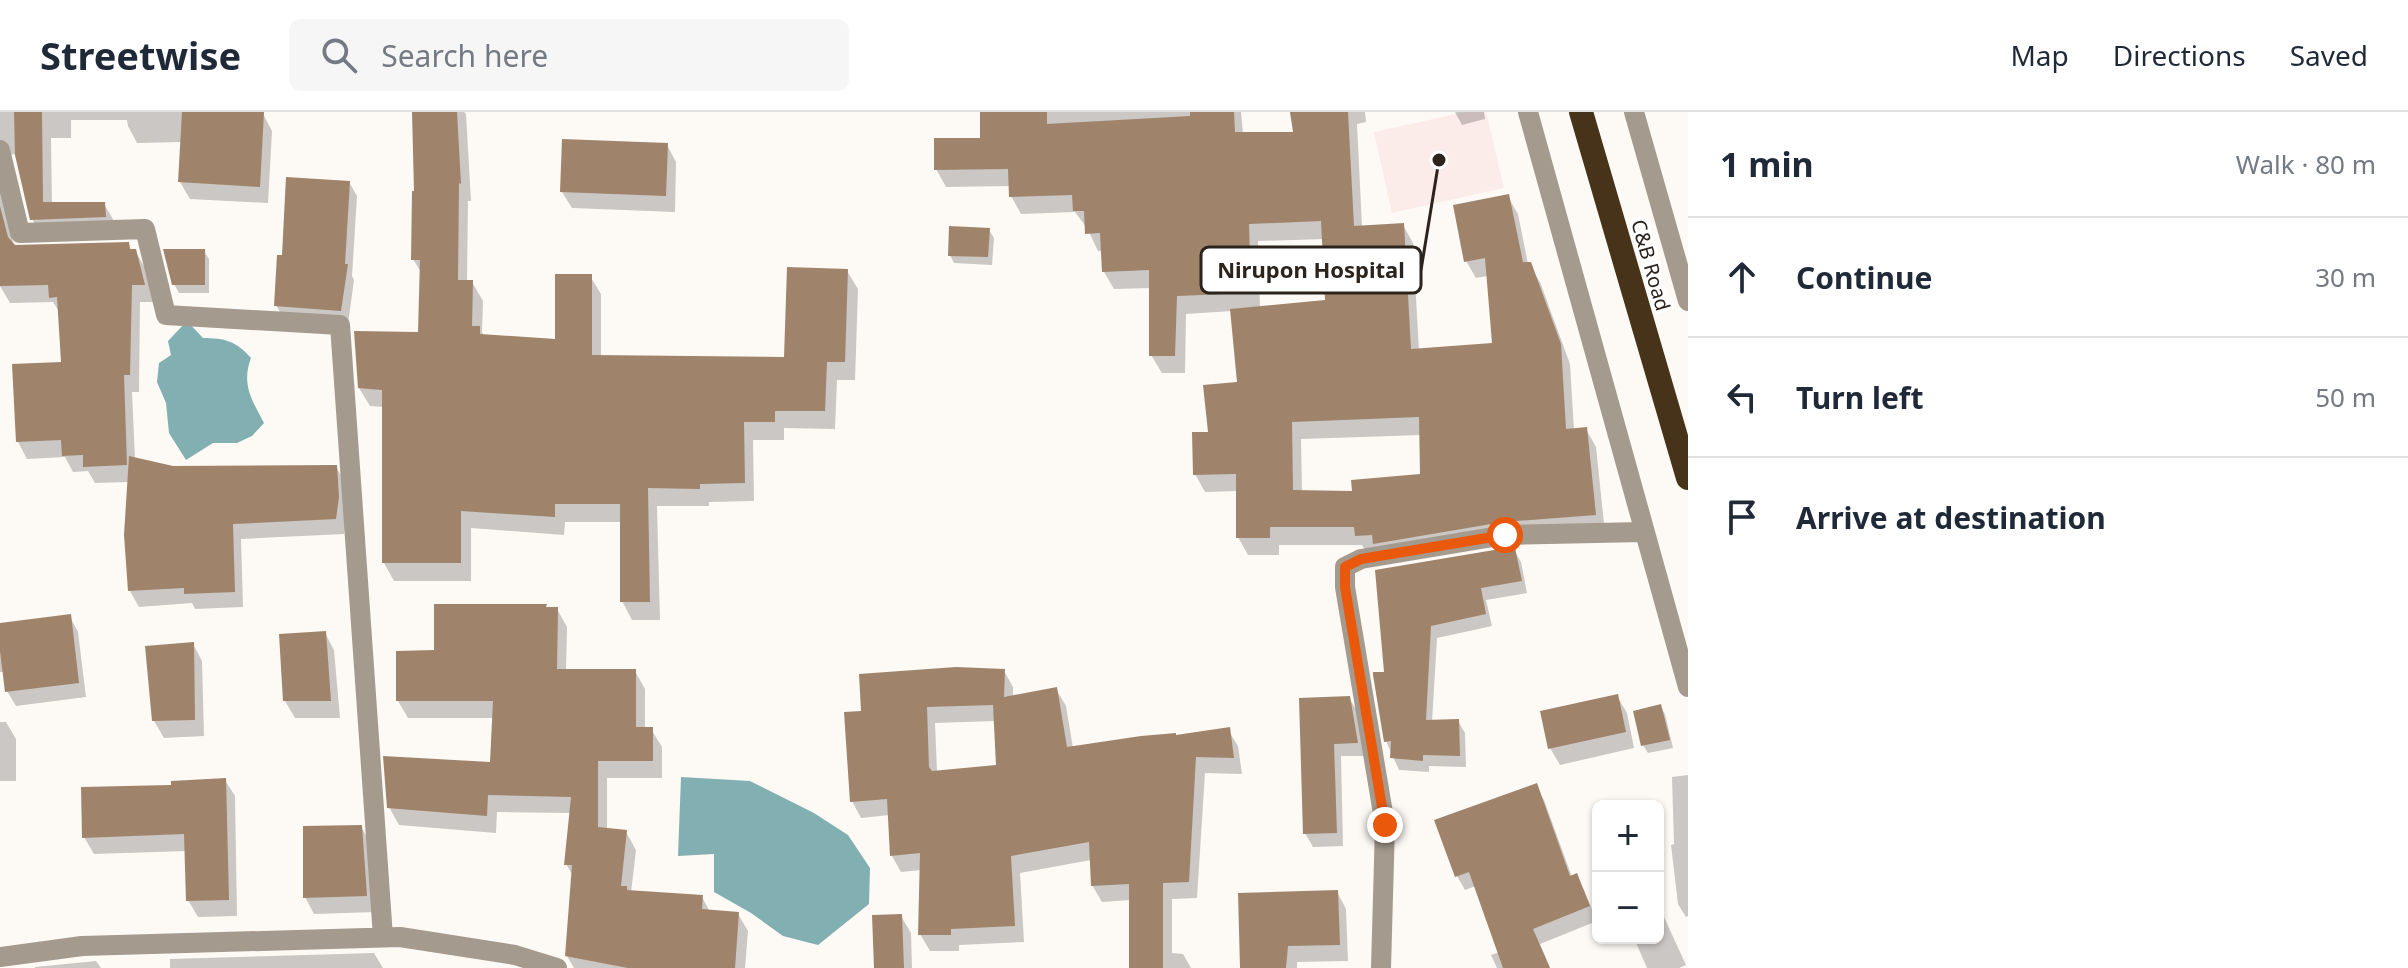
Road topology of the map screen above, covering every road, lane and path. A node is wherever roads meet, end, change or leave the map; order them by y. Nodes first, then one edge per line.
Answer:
1 (1528, 112) edge
2 (1581, 112) edge
3 (1634, 112) edge
4 (0, 150) edge
5 (1688, 301) edge
6 (1688, 478) edge
7 (1643, 532) junction
8 (1688, 687) edge
9 (383, 937) junction
10 (0, 957) edge
11 (557, 968) edge
12 (1381, 968) edge

1 - 7 street
2 - 6 highway, C&B Road
3 - 5 street
4 - 9 street
7 - 8 street
7 - 12 street
9 - 10 street
9 - 11 street

